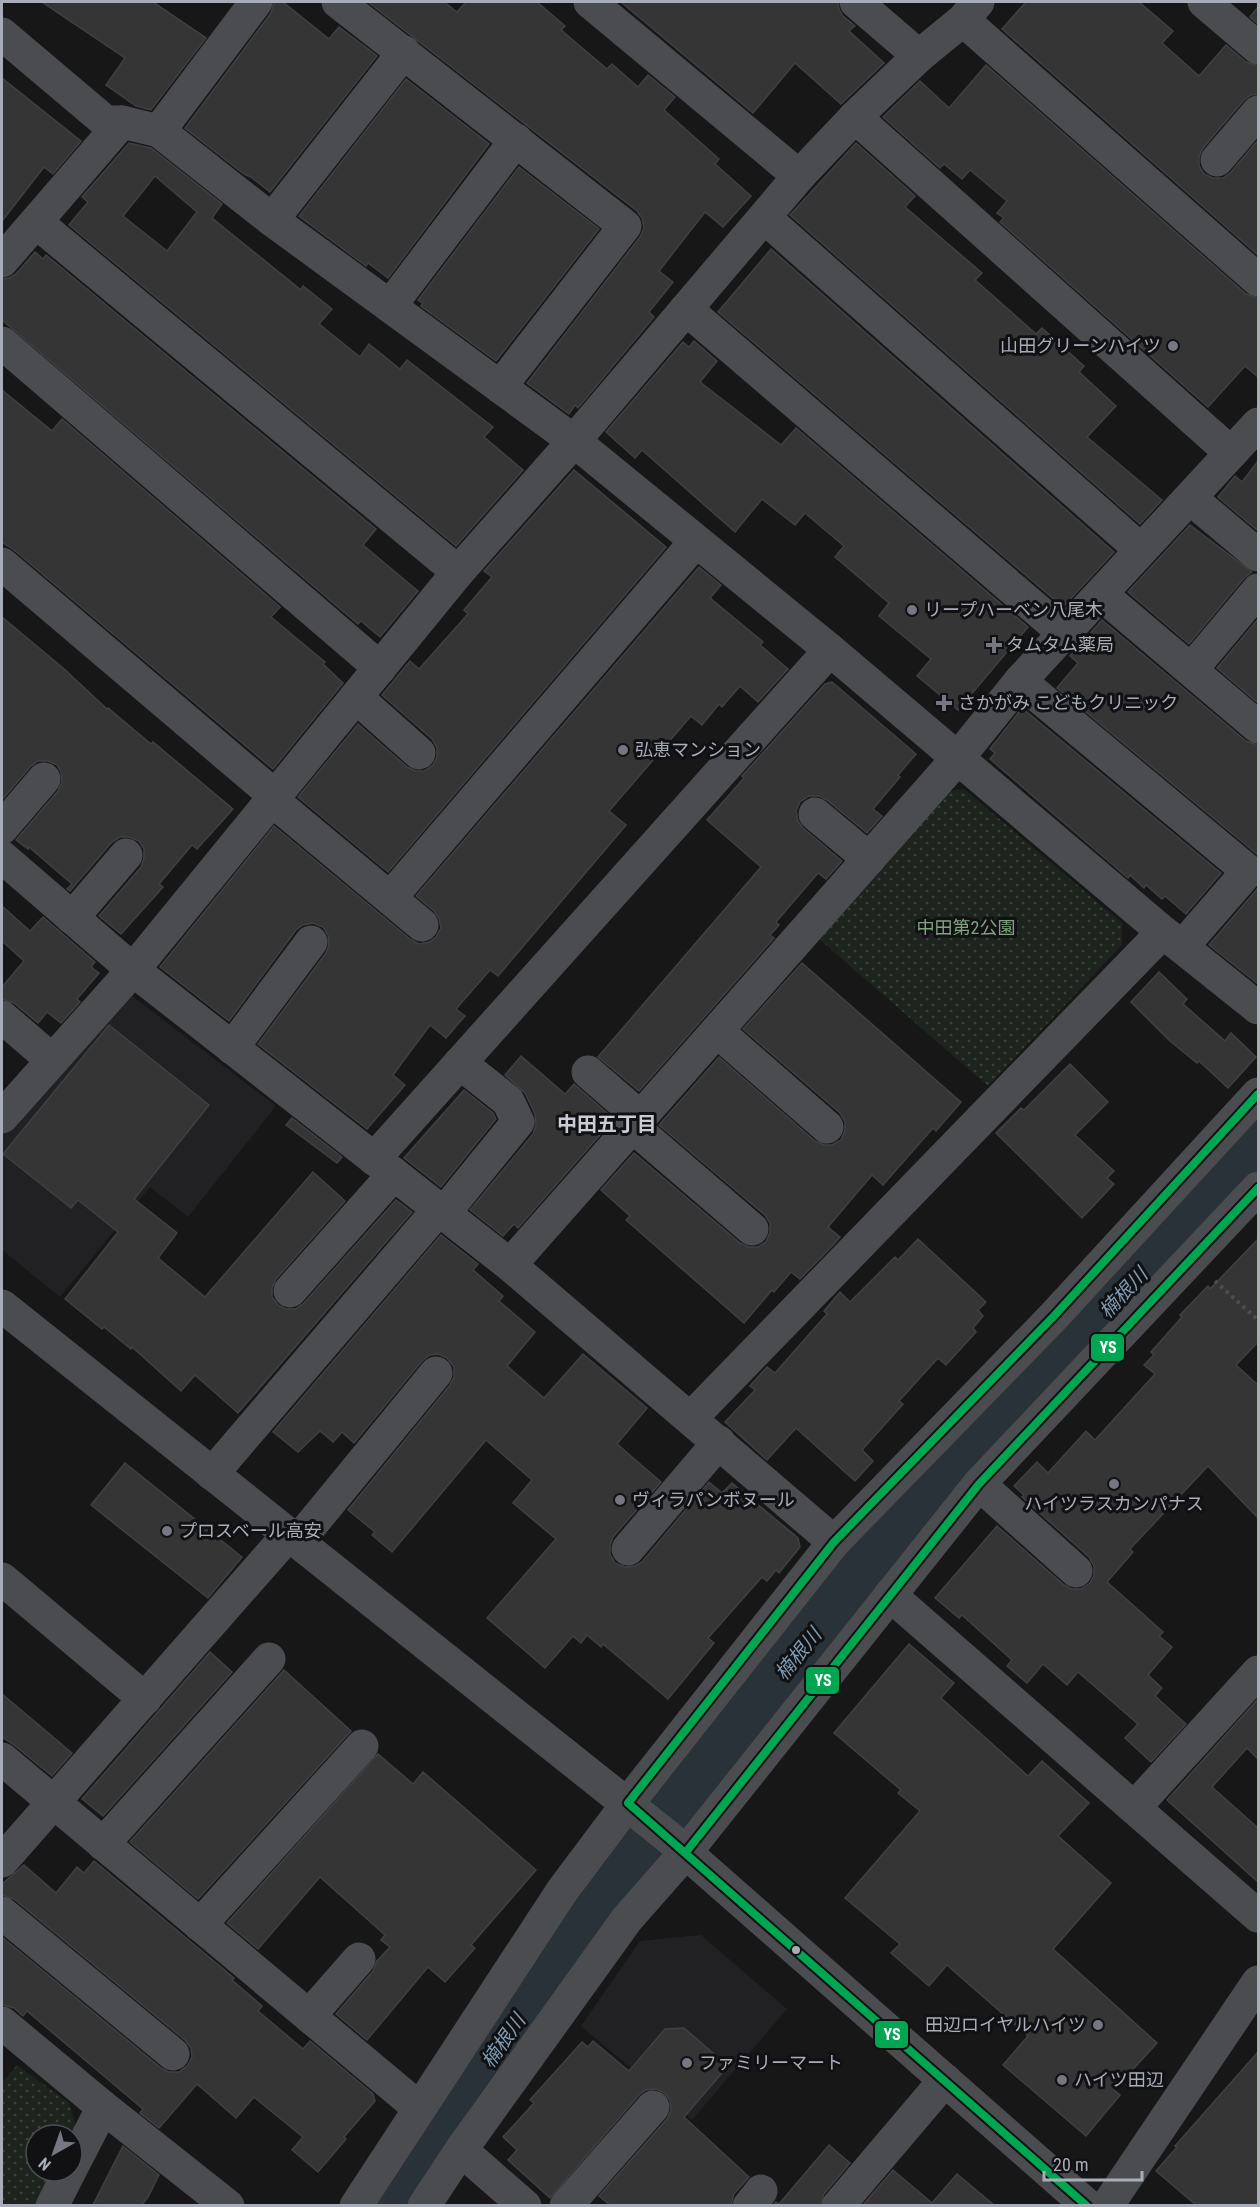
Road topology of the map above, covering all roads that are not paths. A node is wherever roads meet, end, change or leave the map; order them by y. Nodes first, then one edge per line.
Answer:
1 (256, 2) edge
2 (338, 2) edge
3 (590, 2) edge
4 (856, 2) edge
5 (1204, 2) edge
6 (971, 11) edge
7 (2, 34) edge
8 (1258, 48) edge
9 (404, 52) junction
10 (919, 56) junction
11 (1258, 112) edge
12 (855, 117) junction
13 (122, 122) junction
14 (159, 131) junction
15 (516, 140) junction
16 (1217, 160) dead end
17 (799, 176) junction
18 (765, 218) junction
19 (273, 220) junction
20 (36, 222) junction
21 (2, 261) edge
22 (1258, 280) edge
23 (390, 306) junction
24 (686, 309) junction
25 (2, 343) edge
26 (500, 387) junction
27 (1258, 424) edge
28 (574, 441) junction
29 (1232, 453) junction
30 (1190, 498) junction
31 (696, 541) junction
32 (1141, 550) junction
33 (1258, 555) edge
34 (2, 564) edge
35 (458, 572) junction
36 (1258, 590) edge
37 (1101, 594) junction
38 (1064, 633) junction
39 (830, 650) junction
40 (380, 668) junction
41 (1191, 670) junction
42 (1020, 681) junction
43 (356, 697) junction
44 (1258, 727) edge
45 (419, 753) dead end
46 (957, 759) junction
47 (44, 779) dead end
48 (273, 798) junction
49 (815, 814) dead end
50 (2, 828) edge
51 (126, 855) dead end
52 (2, 857) edge
53 (869, 859) junction
54 (390, 898) junction
55 (72, 918) junction
56 (422, 925) dead end
57 (1172, 939) junction
58 (311, 942) dead end
59 (133, 970) junction
60 (1258, 1008) edge
61 (2, 1017) edge
62 (717, 1030) junction
63 (232, 1048) junction
64 (52, 1060) junction
65 (460, 1063) junction
66 (588, 1072) dead end
67 (1258, 1094) edge
68 (5, 1106) edge
69 (636, 1122) junction
70 (827, 1126) dead end
71 (384, 1167) junction
72 (1258, 1188) edge
73 (442, 1211) junction
74 (752, 1228) dead end
75 (510, 1265) junction
76 (290, 1291) dead end
77 (2, 1306) edge
78 (436, 1373) dead end
79 (691, 1418) junction
80 (718, 1442) junction
81 (212, 1474) junction
82 (979, 1484) junction
83 (293, 1537) junction
84 (834, 1542) junction
85 (628, 1549) dead end
86 (1076, 1571) dead end
87 (2, 1580) edge
88 (890, 1595) junction
89 (269, 1659) dead end
90 (1258, 1672) edge
91 (145, 1699) junction
92 (362, 1746) dead end
93 (2, 1759) edge
94 (53, 1802) junction
95 (1135, 1807) junction
96 (657, 1828) junction
97 (103, 1844) junction
98 (2, 1862) edge
99 (2, 1913) edge
100 (1258, 1916) edge
101 (200, 1925) junction
102 (359, 1959) dead end
103 (1258, 1982) edge
104 (309, 2016) junction
105 (2, 2024) edge
106 (174, 2054) dead end
107 (945, 2080) junction
108 (103, 2107) junction
109 (653, 2107) dead end
110 (419, 2108) junction
111 (84, 2144) edge
112 (461, 2150) junction
113 (64, 2183) edge
114 (52, 2205) edge
115 (228, 2205) edge
116 (356, 2205) edge
117 (424, 2205) edge
118 (525, 2205) edge
119 (566, 2205) edge
120 (838, 2205) edge
121 (1088, 2205) edge
122 (1107, 2205) edge

1 - 14 street
2 - 9 street
3 - 17 street
4 - 10 street
5 - 8 street
6 - 10 street
6 - 22 street
7 - 13 street
9 - 15 street
9 - 19 street
10 - 12 street
11 - 16 street
12 - 17 street
12 - 29 street
13 - 14 street
13 - 20 street
14 - 19 street
15 - 23 street
15 - 26 street
17 - 18 street
18 - 24 street
18 - 32 street
19 - 23 street
20 - 21 street
20 - 35 street
23 - 26 street
24 - 28 street
24 - 38 street
25 - 40 street
26 - 28 street
27 - 29 street
28 - 31 street
28 - 35 street
29 - 30 street
30 - 32 street
30 - 33 street
31 - 39 street
31 - 54 street
32 - 37 street
34 - 48 street
35 - 40 street
36 - 41 street
37 - 38 street
37 - 41 street
38 - 42 street
39 - 46 street
39 - 65 street
40 - 43 street
41 - 44 street
42 - 46 street
42 - 57 street
43 - 45 street
43 - 48 street
46 - 53 street
46 - 57 street
47 - 50 street
48 - 54 street
48 - 59 street
49 - 53 street
51 - 55 street
52 - 55 street
53 - 62 street
54 - 56 street
55 - 59 street
57 - 60 street
57 - 79 street
58 - 63 street
59 - 63 street
59 - 64 street
61 - 64 street
62 - 69 street
62 - 70 street
63 - 71 street
64 - 68 street
65 - 71 street
65 - 73 street
66 - 69 street
67 - 84 street
69 - 74 street
69 - 75 street
71 - 73 street
71 - 76 street
72 - 82 street
73 - 75 street
73 - 81 street
75 - 79 street
77 - 81 street
78 - 83 street
79 - 80 street
80 - 84 street
80 - 85 street
81 - 83 street
82 - 86 street
82 - 88 street
83 - 91 street
83 - 96 street
84 - 96 street
87 - 91 street
88 - 95 street
88 - 96 street
89 - 97 street
90 - 95 street
91 - 94 street
92 - 101 street
93 - 94 street
94 - 97 street
94 - 98 street
95 - 100 street
96 - 107 street
96 - 110 street
96 - 112 street
97 - 101 street
99 - 106 street
101 - 104 street
102 - 104 street
103 - 122 street
104 - 110 street
105 - 108 street
107 - 120 street
107 - 121 street
108 - 111 street
108 - 115 street
109 - 119 street
110 - 116 street
112 - 117 street
112 - 118 street
113 - 114 street

